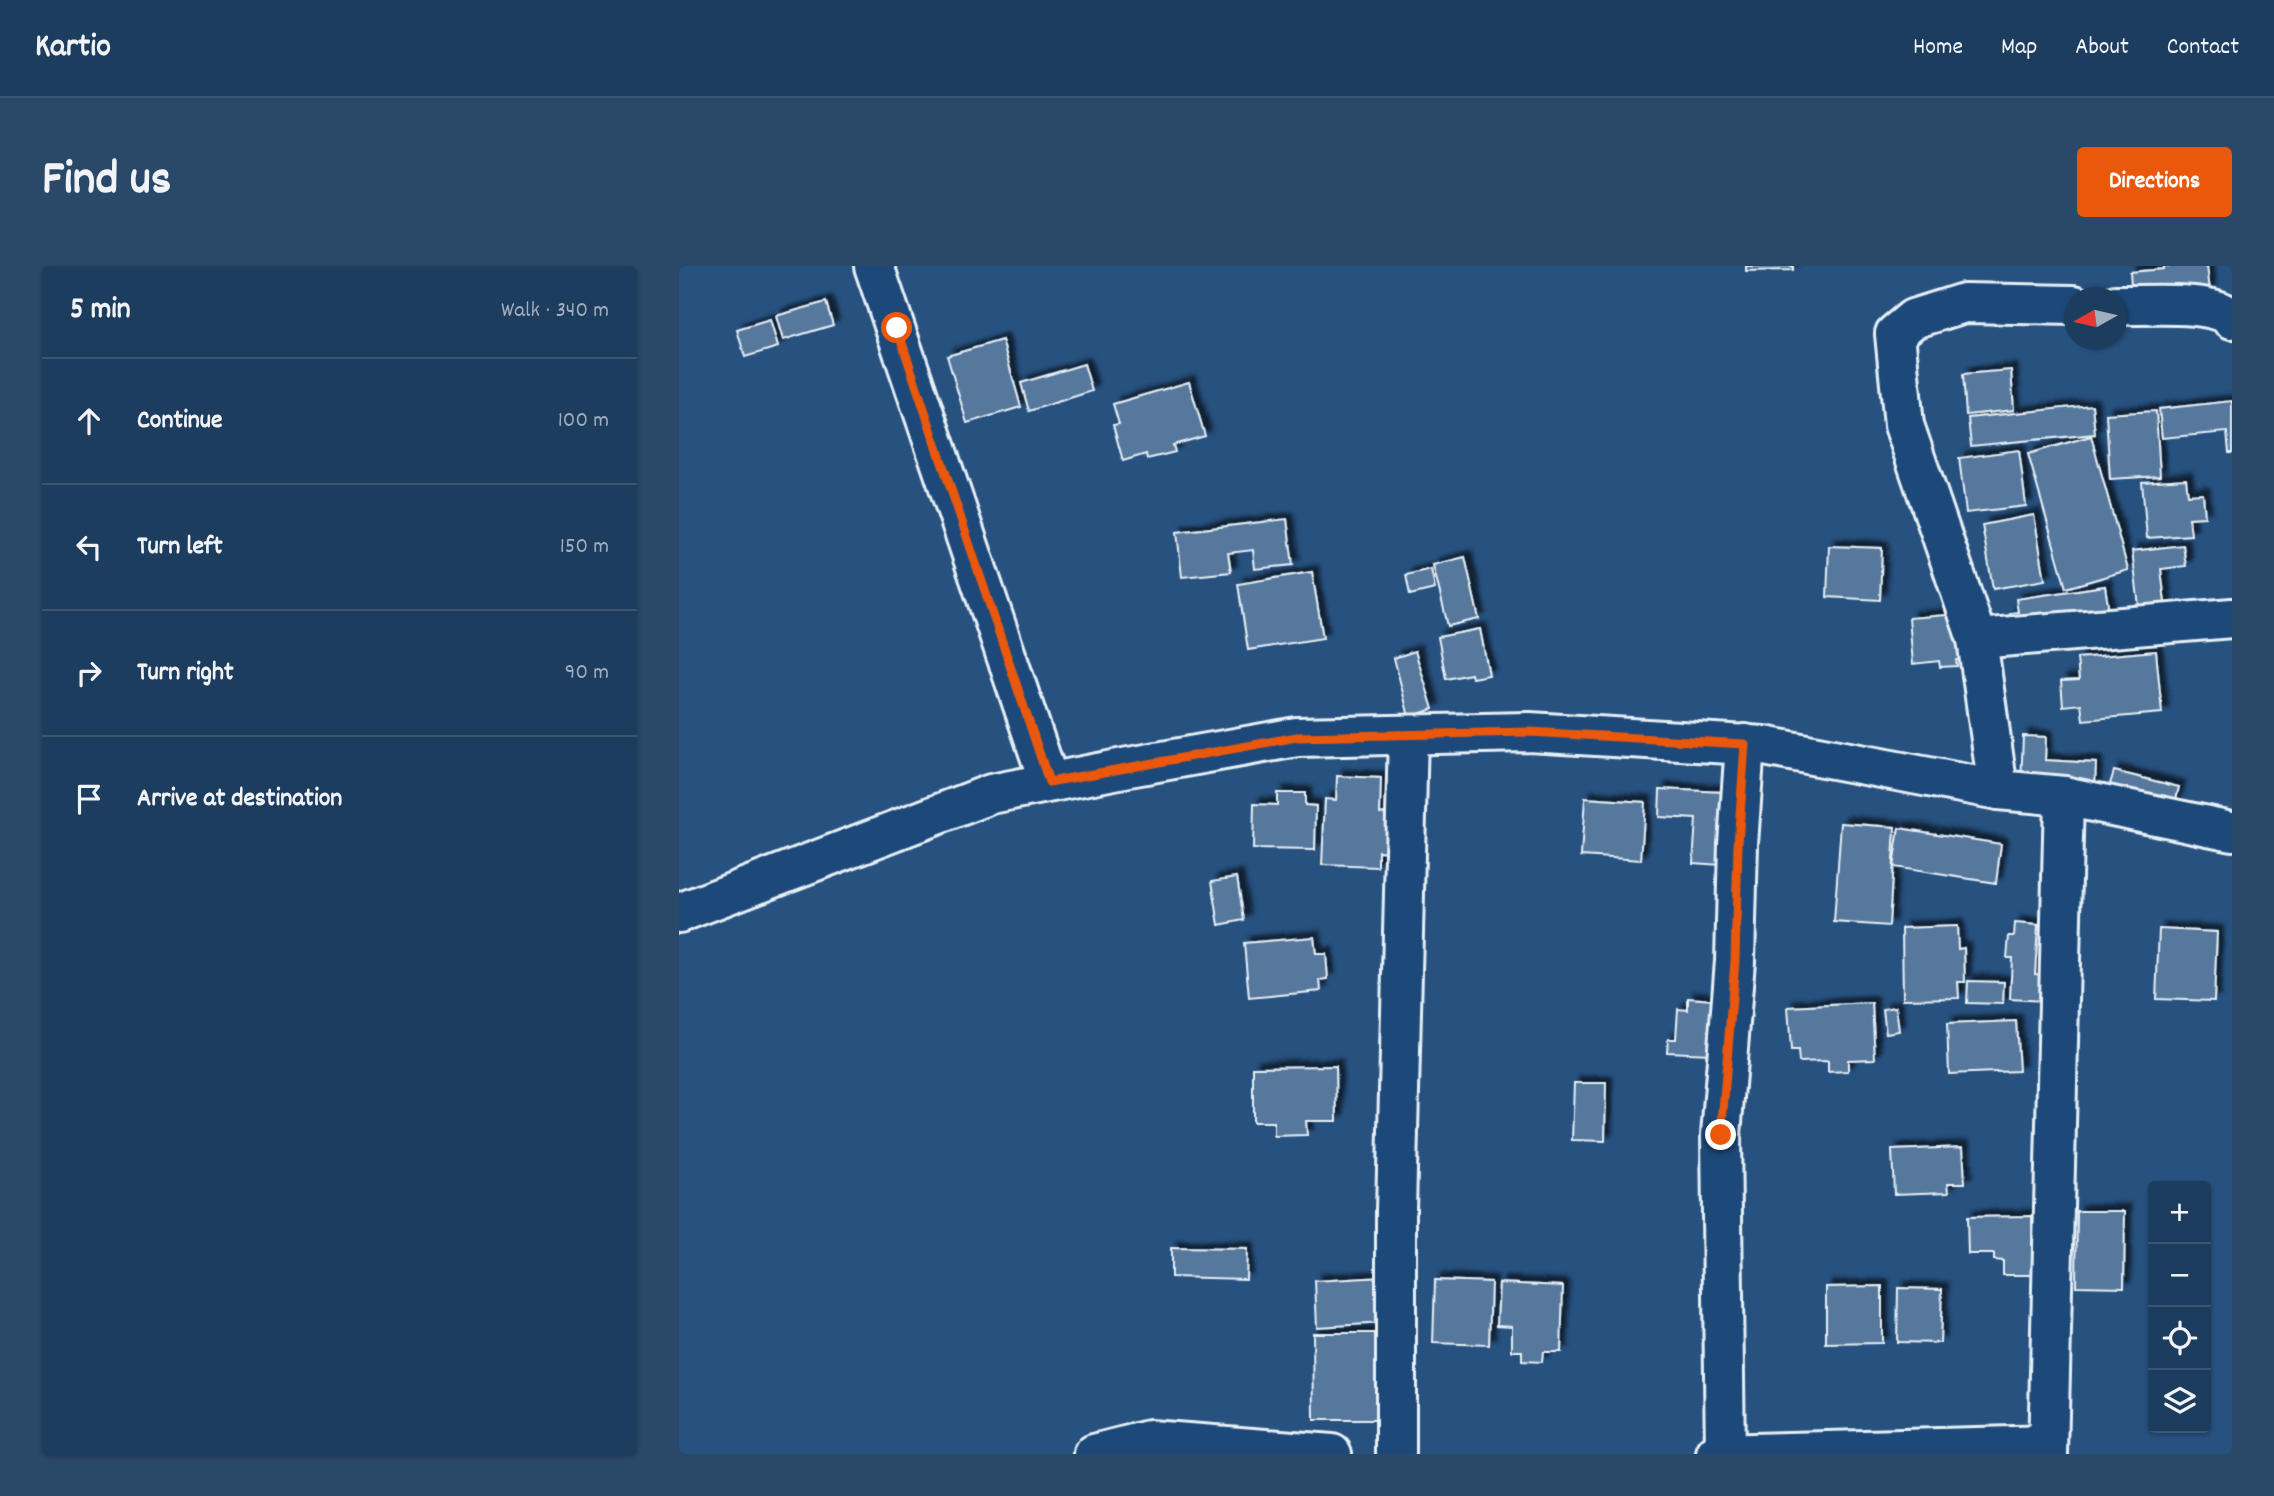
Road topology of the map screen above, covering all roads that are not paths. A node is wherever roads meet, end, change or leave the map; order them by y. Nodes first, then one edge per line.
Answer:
1 (874, 266) edge
2 (2064, 305) edge
3 (2127, 305) edge
4 (2232, 319) edge
5 (2232, 618) edge
6 (1977, 639) junction
7 (1408, 735) junction
8 (1745, 744) junction
9 (1049, 782) junction
10 (1999, 790) junction
11 (2064, 796) junction
12 (2232, 831) edge
13 (679, 913) edge
14 (2048, 1449) edge
15 (1094, 1454) edge
16 (1332, 1454) edge
17 (1396, 1454) edge
18 (1716, 1454) edge
19 (1725, 1454) edge

1 - 9 street
2 - 6 street
3 - 4 street
5 - 6 street
6 - 10 street
7 - 8 street
7 - 9 street
7 - 17 street
8 - 10 street
8 - 19 street
9 - 13 street
10 - 11 street
11 - 12 street
11 - 14 street
14 - 19 street
15 - 16 street
18 - 19 street

